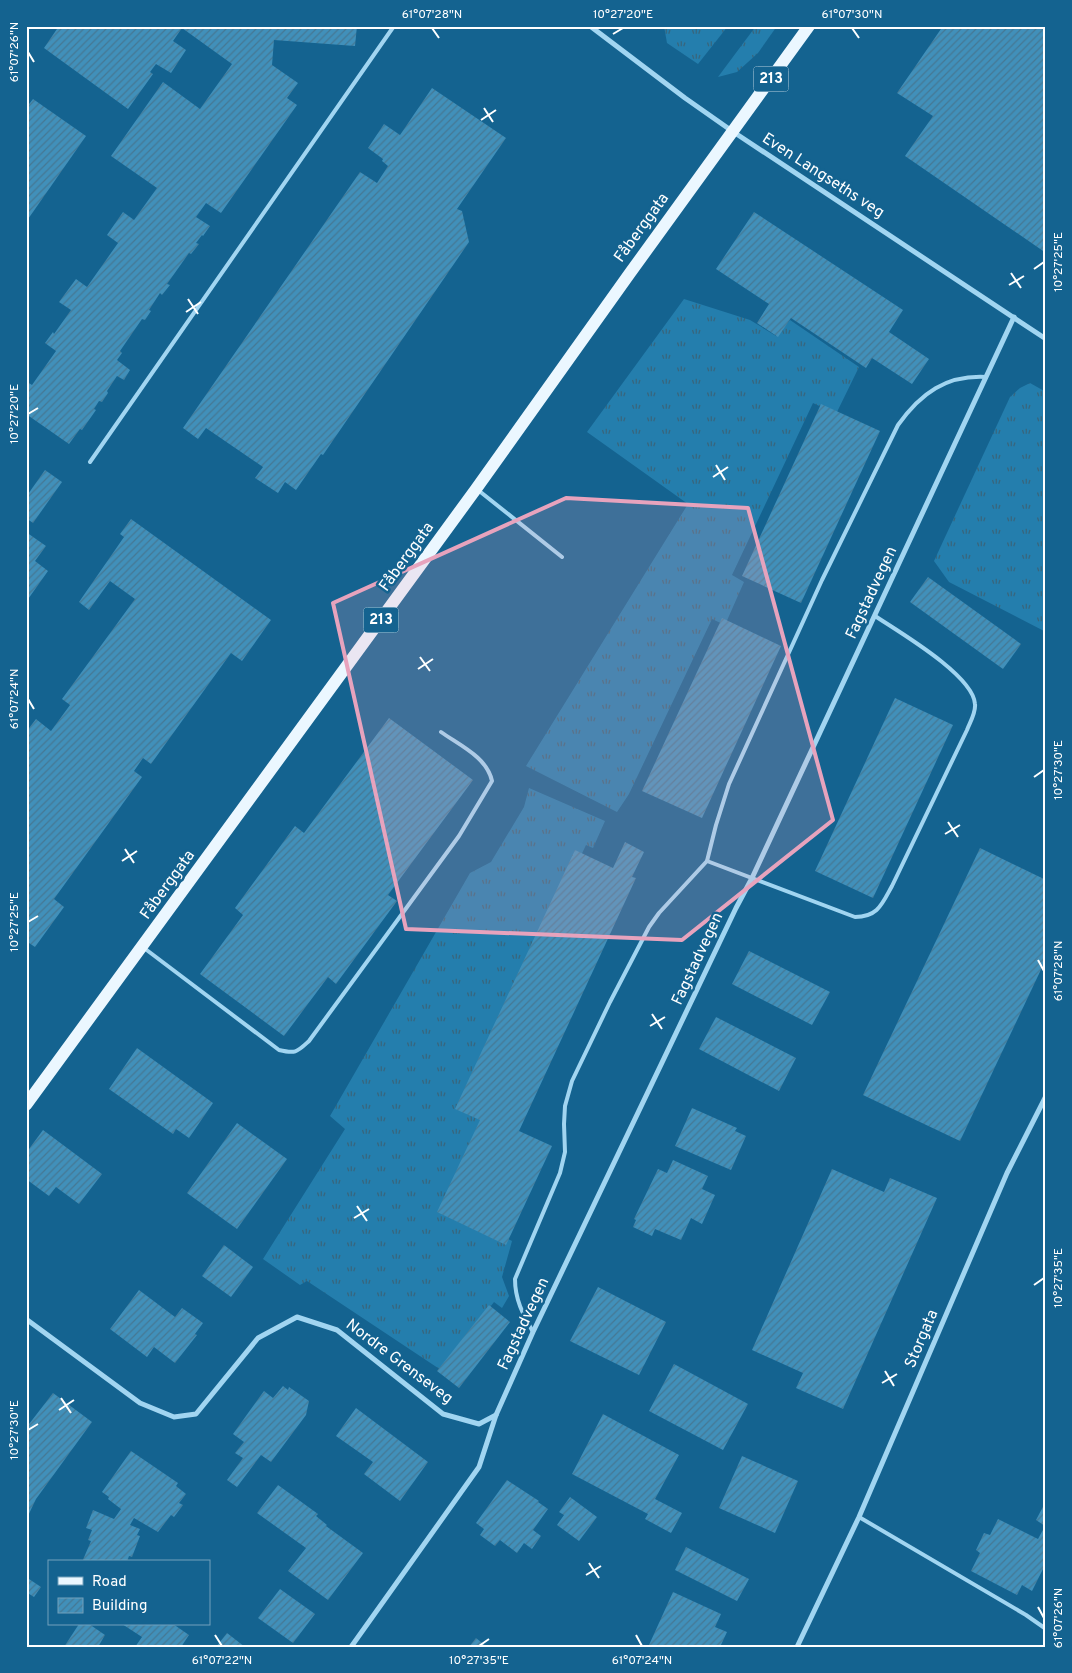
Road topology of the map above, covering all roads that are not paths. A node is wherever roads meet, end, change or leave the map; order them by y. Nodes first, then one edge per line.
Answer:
1 (394, 26) edge
2 (590, 26) edge
3 (810, 26) edge
4 (732, 131) junction
5 (1014, 317) junction
6 (1046, 340) edge
7 (986, 378) junction
8 (90, 462) dead end
9 (476, 489) junction
10 (562, 557) dead end
11 (876, 616) junction
12 (441, 732) dead end
13 (707, 861) junction
14 (752, 878) junction
15 (142, 947) junction
16 (1046, 1096) edge
17 (26, 1105) edge
18 (26, 1319) edge
19 (533, 1332) junction
20 (496, 1415) junction
21 (859, 1517) junction
22 (1046, 1629) edge
23 (351, 1647) edge
24 (797, 1647) edge

1 - 8 lane
2 - 4 street, Even Langseths veg
3 - 4 main road, Fåberggata / 213
4 - 5 street, Even Langseths veg
4 - 9 main road, Fåberggata / 213
5 - 6 street, Even Langseths veg
5 - 7 street, Fagstadvegen
7 - 11 street, Fagstadvegen
7 - 13 lane
9 - 10 lane
9 - 15 main road, Fåberggata / 213
11 - 14 street, Fagstadvegen
11 - 14 lane
12 - 15 lane
13 - 14 lane
13 - 19 lane
14 - 19 street, Fagstadvegen
15 - 17 main road, Fåberggata / 213
16 - 21 street, Storgata
18 - 20 street, Nordre Grenseveg
19 - 20 street, Fagstadvegen
20 - 23 street, Fagstadvegen
21 - 22 lane
21 - 24 street, Storgata

